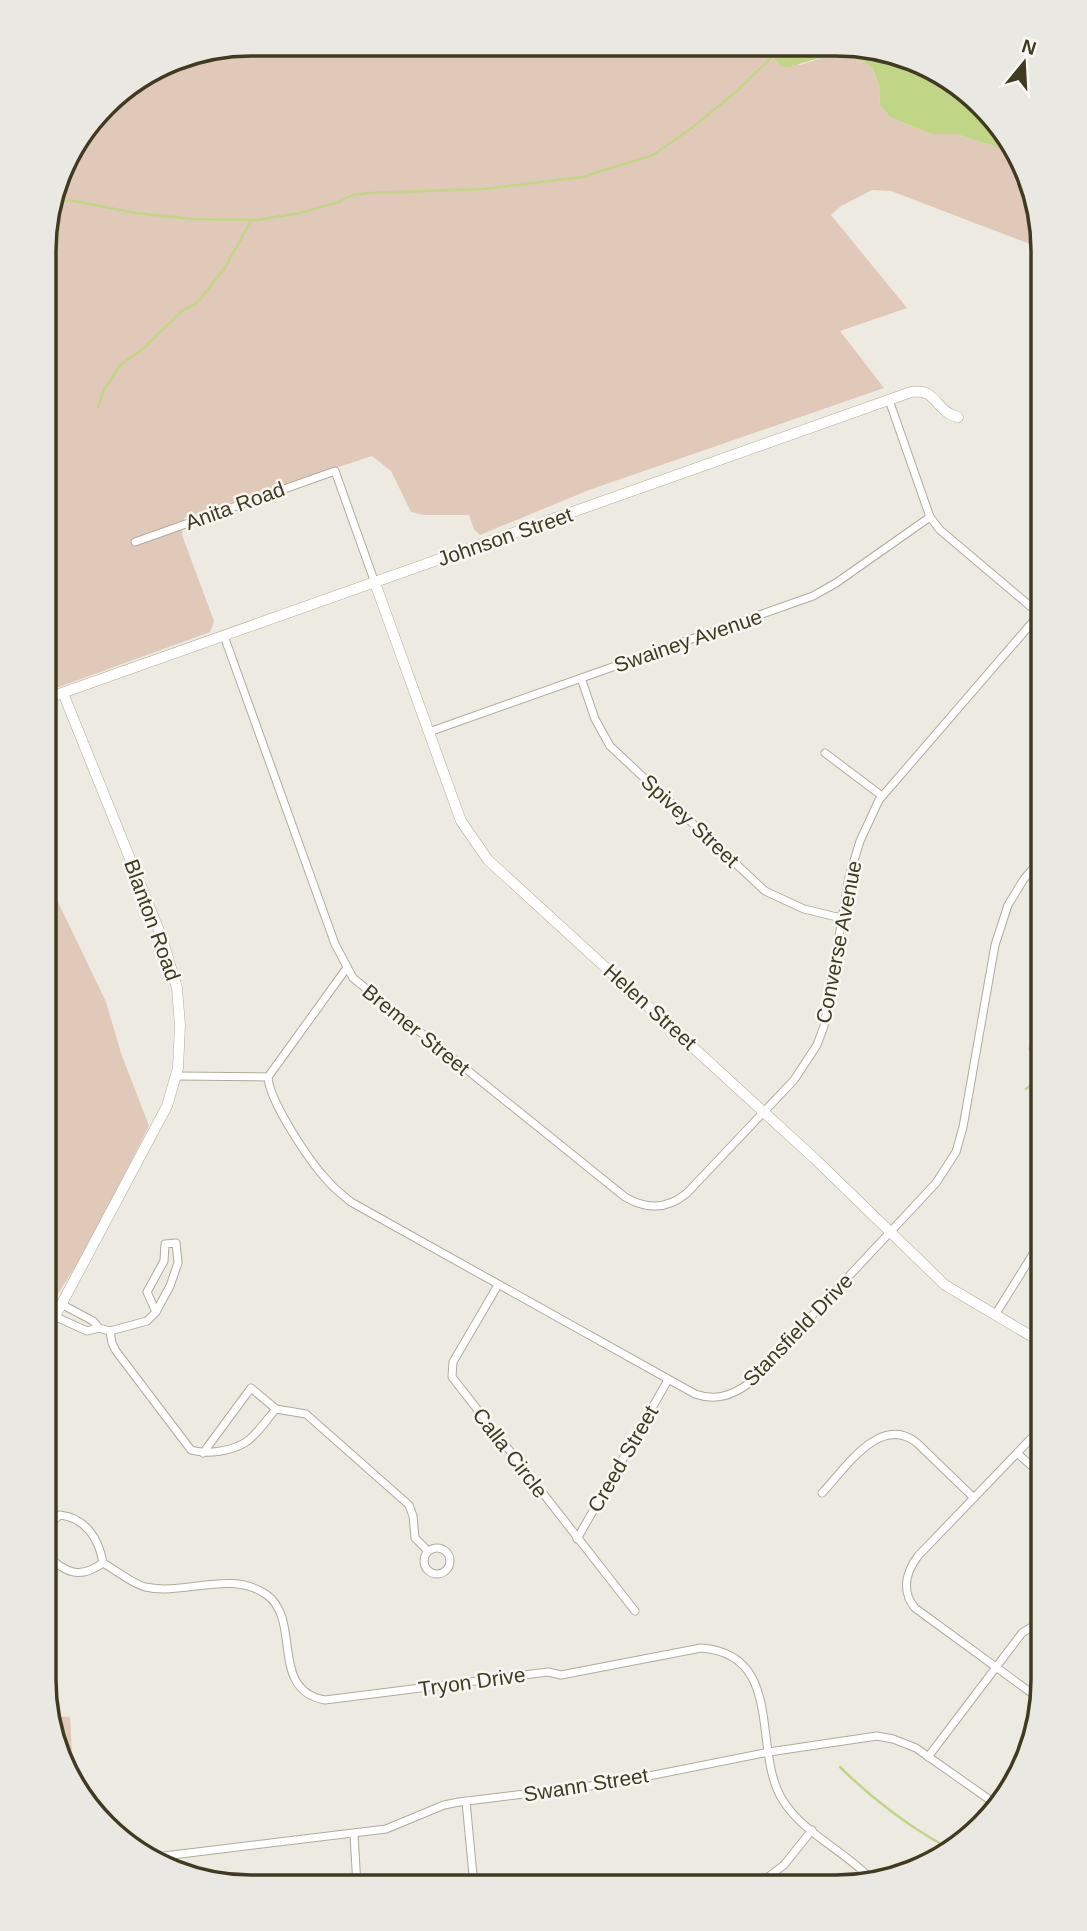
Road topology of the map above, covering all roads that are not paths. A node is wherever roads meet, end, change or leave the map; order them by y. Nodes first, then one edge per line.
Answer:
1 (889, 400) junction
2 (958, 417) dead end
3 (930, 517) junction
4 (135, 542) dead end
5 (375, 583) junction
6 (1031, 604) edge
7 (1031, 626) edge
8 (225, 636) junction
9 (581, 678) junction
10 (63, 693) junction
11 (56, 695) edge
12 (429, 732) junction
13 (825, 753) dead end
14 (882, 796) junction
15 (1031, 871) edge
16 (841, 918) junction
17 (346, 969) junction
18 (176, 1076) junction
19 (268, 1077) junction
20 (764, 1111) junction
21 (890, 1234) junction
22 (1031, 1257) edge
23 (498, 1285) junction
24 (63, 1305) junction
25 (156, 1312) junction
26 (995, 1315) junction
27 (57, 1317) joint
28 (99, 1328) junction
29 (110, 1331) junction
30 (1031, 1336) edge
31 (668, 1380) junction
32 (276, 1409) junction
33 (1031, 1438) edge
34 (203, 1453) junction
35 (1017, 1453) junction
36 (1031, 1465) edge
37 (822, 1493) dead end
38 (974, 1498) junction
39 (56, 1518) edge
40 (577, 1539) junction
41 (428, 1551) dead end
42 (56, 1562) edge
43 (103, 1563) junction
44 (635, 1611) dead end
45 (1031, 1627) edge
46 (996, 1667) junction
47 (1031, 1693) edge
48 (769, 1752) junction
49 (928, 1757) junction
50 (990, 1800) edge
51 (466, 1801) junction
52 (812, 1830) junction
53 (354, 1834) junction
54 (167, 1856) edge
55 (864, 1872) edge
56 (356, 1875) edge
57 (473, 1875) edge
58 (771, 1875) edge

1 - 2 street, Johnson Street
1 - 3 street
1 - 5 street, Johnson Street
3 - 6 street
3 - 9 street, Swainey Avenue
4 - 5 street, Anita Road
5 - 8 street, Johnson Street
5 - 12 street, Helen Street
7 - 14 street, Converse Avenue
8 - 10 street, Johnson Street
8 - 17 street, Bremer Street
9 - 12 street, Swainey Avenue
9 - 16 street, Spivey Street
10 - 11 street, Johnson Street
10 - 18 street, Blanton Road
12 - 20 street, Helen Street
13 - 14 street
14 - 16 street, Converse Avenue
15 - 21 street, Stansfield Drive
16 - 20 street, Converse Avenue
17 - 19 street
17 - 20 street, Bremer Street
18 - 19 street
18 - 24 street, Blanton Road
19 - 23 street, Stansfield Drive
20 - 21 street, Helen Street
21 - 26 street, Helen Street
21 - 31 street, Stansfield Drive
22 - 26 street
23 - 31 street, Stansfield Drive
23 - 40 street, Calla Circle
24 - 27 street, Blanton Road
24 - 28 street
25 - 25 street
25 - 29 street
26 - 30 street, Helen Street
27 - 28 street
28 - 29 street
29 - 34 street
31 - 40 street, Creed Street
32 - 34 street
32 - 34 street
32 - 41 street
33 - 35 street
35 - 36 street
35 - 38 street
37 - 38 street
38 - 46 street
39 - 43 street
40 - 44 street, Calla Circle
42 - 43 street
43 - 48 street, Tryon Drive
45 - 46 street
46 - 47 street
46 - 49 street
48 - 49 street, Swann Street
48 - 51 street, Swann Street
48 - 52 street, Tryon Drive
49 - 50 street, Swann Street
51 - 53 street, Swann Street
51 - 57 street
52 - 55 street, Tryon Drive
52 - 58 street
53 - 54 street, Swann Street
53 - 56 street

